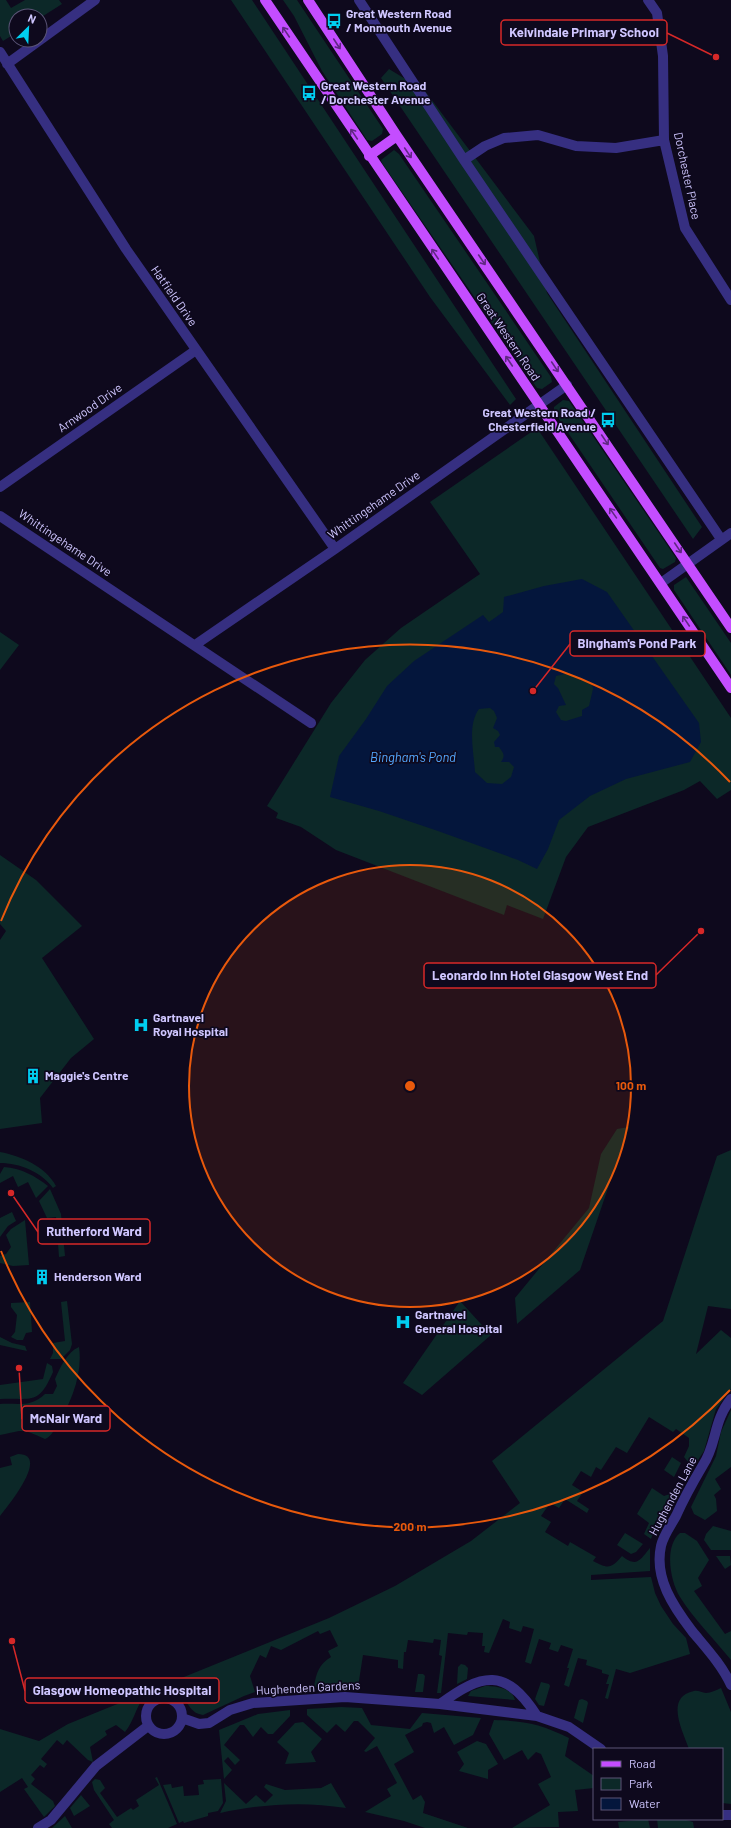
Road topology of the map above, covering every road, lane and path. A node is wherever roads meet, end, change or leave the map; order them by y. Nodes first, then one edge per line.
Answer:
1 (95, 0) edge
2 (265, 0) edge
3 (308, 0) edge
4 (359, 0) edge
5 (648, 0) edge
6 (48, 34) edge
7 (29, 48) edge
8 (0, 52) edge
9 (7, 64) junction
10 (397, 136) junction
11 (664, 140) junction
12 (369, 156) junction
13 (464, 160) junction
14 (731, 300) edge
15 (196, 350) junction
16 (567, 385) junction
17 (538, 405) junction
18 (0, 488) edge
19 (0, 516) edge
20 (731, 532) edge
21 (721, 539) junction
22 (335, 549) junction
23 (688, 563) junction
24 (661, 583) junction
25 (731, 628) edge
26 (195, 645) junction
27 (731, 688) edge
28 (311, 723) dead end
29 (731, 1399) edge
30 (731, 1685) edge
31 (440, 1704) junction
32 (538, 1716) junction
33 (182, 1718) junction
34 (148, 1726) junction
35 (600, 1748) edge
36 (38, 1828) edge

1 - 6 street
12 -> 2 main road, Great Western Road
3 -> 10 main road, Great Western Road
4 - 13 street
5 - 11 street, Dorchester Place
7 - 9 street
8 - 9 street, Hatfield Drive
9 - 15 street, Hatfield Drive
10 - 12 main road
10 -> 16 main road, Great Western Road
11 - 13 street
11 - 14 street, Dorchester Place
17 -> 12 main road, Great Western Road
13 - 21 street
15 - 18 street, Arnwood Drive
15 - 22 street, Hatfield Drive
16 - 17 street, Whittingehame Drive
16 -> 23 main road, Great Western Road
17 - 22 street, Whittingehame Drive
24 -> 17 main road, Great Western Road
19 - 26 street, Whittingehame Drive
20 - 21 street
21 - 23 street
22 - 26 street, Whittingehame Drive
23 - 24 street
23 - 25 main road, Great Western Road
27 -> 24 main road, Great Western Road
26 - 28 street, Whittingehame Drive
29 - 30 street, Hughenden Lane
31 - 32 street, Hughenden Gardens
31 - 32 street
31 - 33 street, Hughenden Gardens
32 - 35 street, Hughenden Gardens
33 - 34 street
33 - 34 street
34 - 36 street

